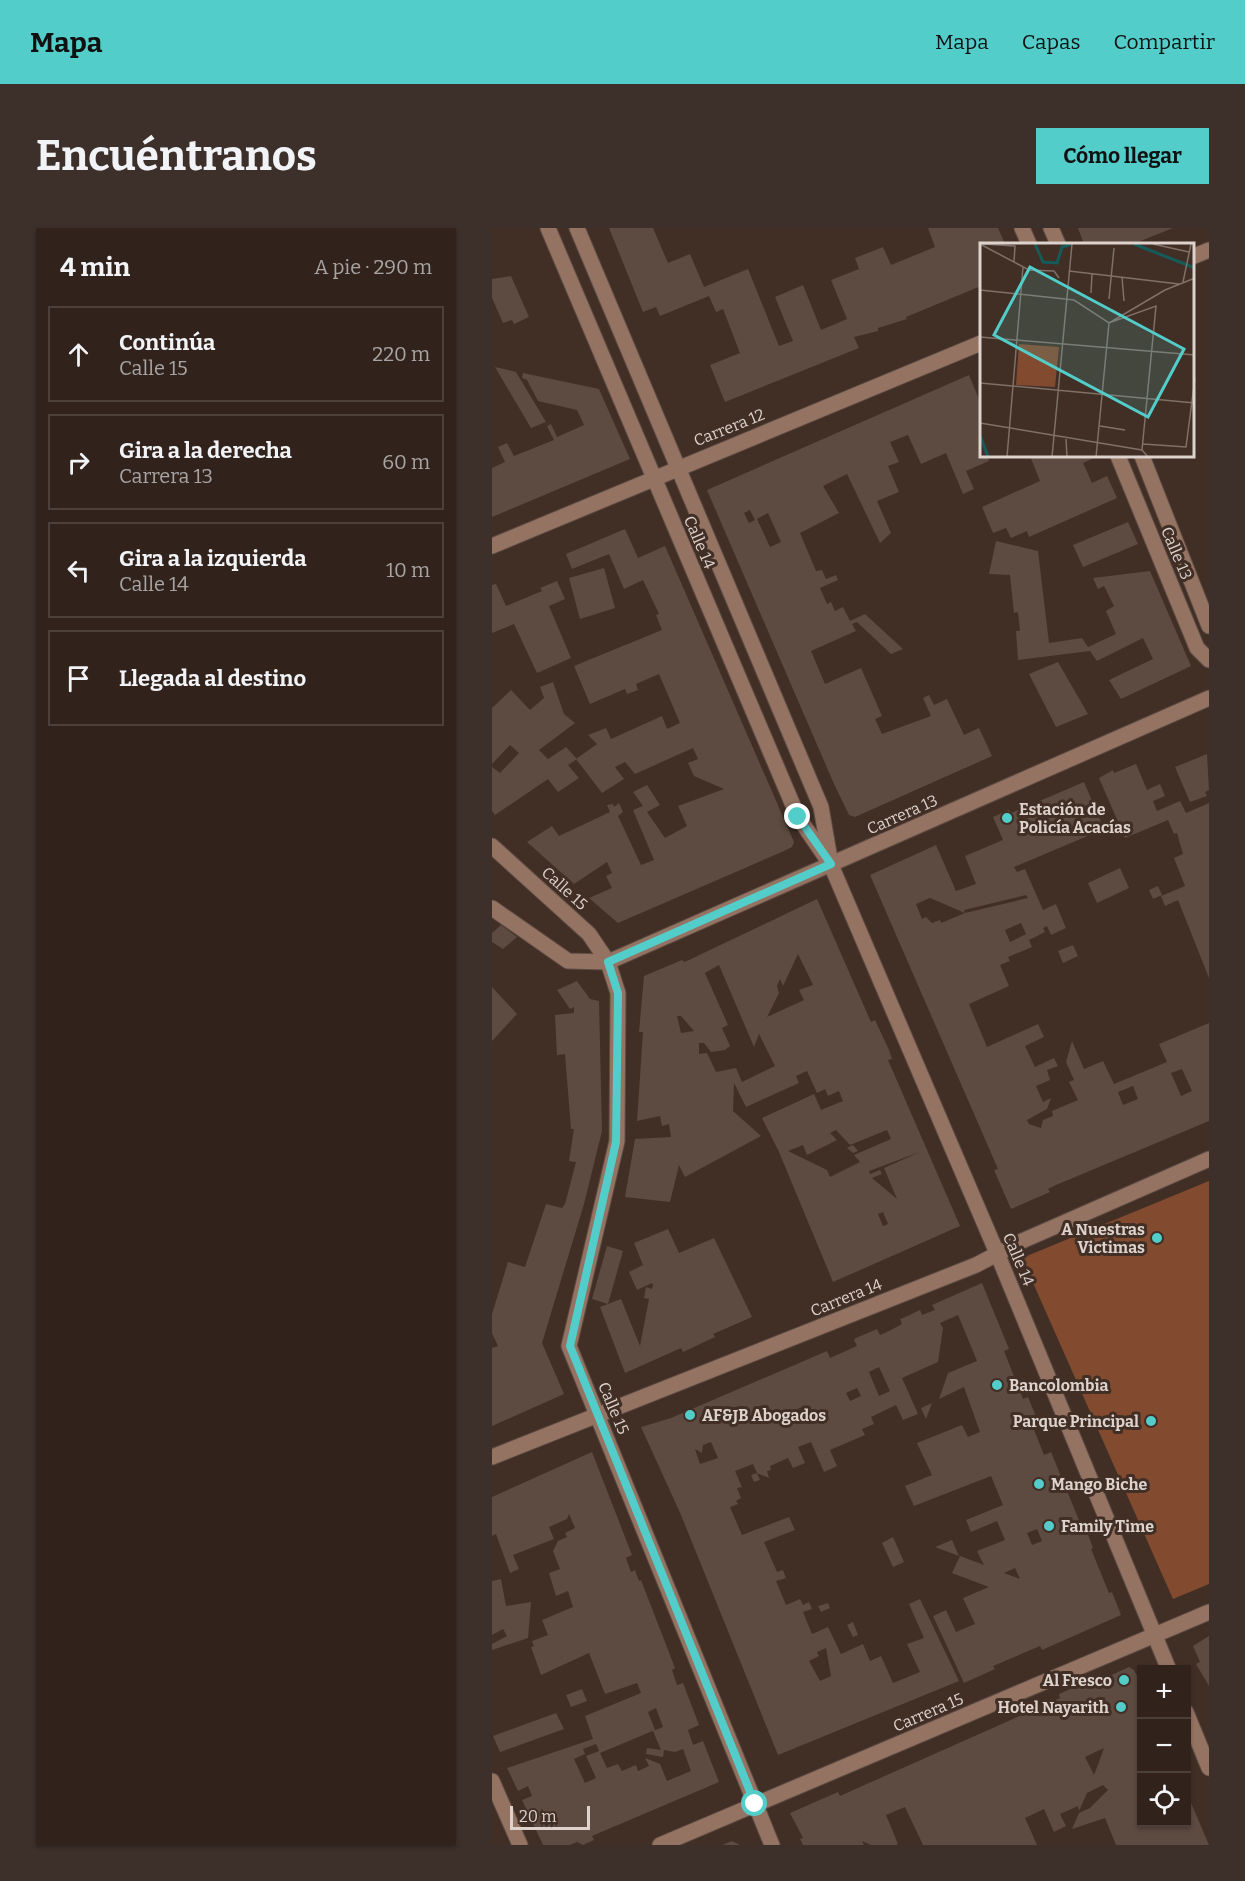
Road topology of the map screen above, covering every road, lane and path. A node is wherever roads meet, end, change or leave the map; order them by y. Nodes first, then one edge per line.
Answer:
1 (548, 228) edge
2 (577, 228) edge
3 (1022, 228) edge
4 (1051, 228) edge
5 (1029, 243) edge
6 (1058, 243) edge
7 (1209, 250) edge
8 (1194, 256) edge
9 (980, 343) edge
10 (1119, 458) edge
11 (1143, 458) edge
12 (679, 468) junction
13 (653, 478) junction
14 (492, 546) edge
15 (1209, 626) edge
16 (1209, 660) edge
17 (1209, 698) edge
18 (492, 846) edge
19 (831, 864) junction
20 (492, 908) edge
21 (608, 962) junction
22 (1209, 1160) edge
23 (997, 1253) junction
24 (597, 1415) junction
25 (492, 1457) edge
26 (1209, 1612) edge
27 (1156, 1635) junction
28 (1167, 1665) edge
29 (1189, 1719) edge
30 (1209, 1768) edge
31 (492, 1781) edge
32 (755, 1804) junction
33 (520, 1845) edge
34 (660, 1845) edge
35 (772, 1845) edge

1 - 13 street, Calle 14
2 - 12 street, Calle 14
3 - 5 street
4 - 6 street
7 - 8 street
9 - 12 street, Carrera 12
10 - 16 street, Calle 13
11 - 15 street, Calle 13
12 - 13 street, Carrera 12
12 - 19 street, Calle 14
13 - 14 street, Carrera 12
13 - 19 street, Calle 14
17 - 19 street, Carrera 13
18 - 21 street, Calle 15
19 - 21 street, Carrera 13
19 - 23 street, Calle 14
20 - 21 street
21 - 24 street, Calle 15
22 - 23 street, Carrera 14
23 - 24 street, Carrera 14
23 - 27 street, Calle 14
24 - 25 street, Carrera 14
24 - 32 street, Calle 15
26 - 27 street, Carrera 15
27 - 28 street, Calle 14
27 - 32 street, Carrera 15
29 - 30 street
31 - 33 street
32 - 34 street, Carrera 15
32 - 35 street, Calle 15

